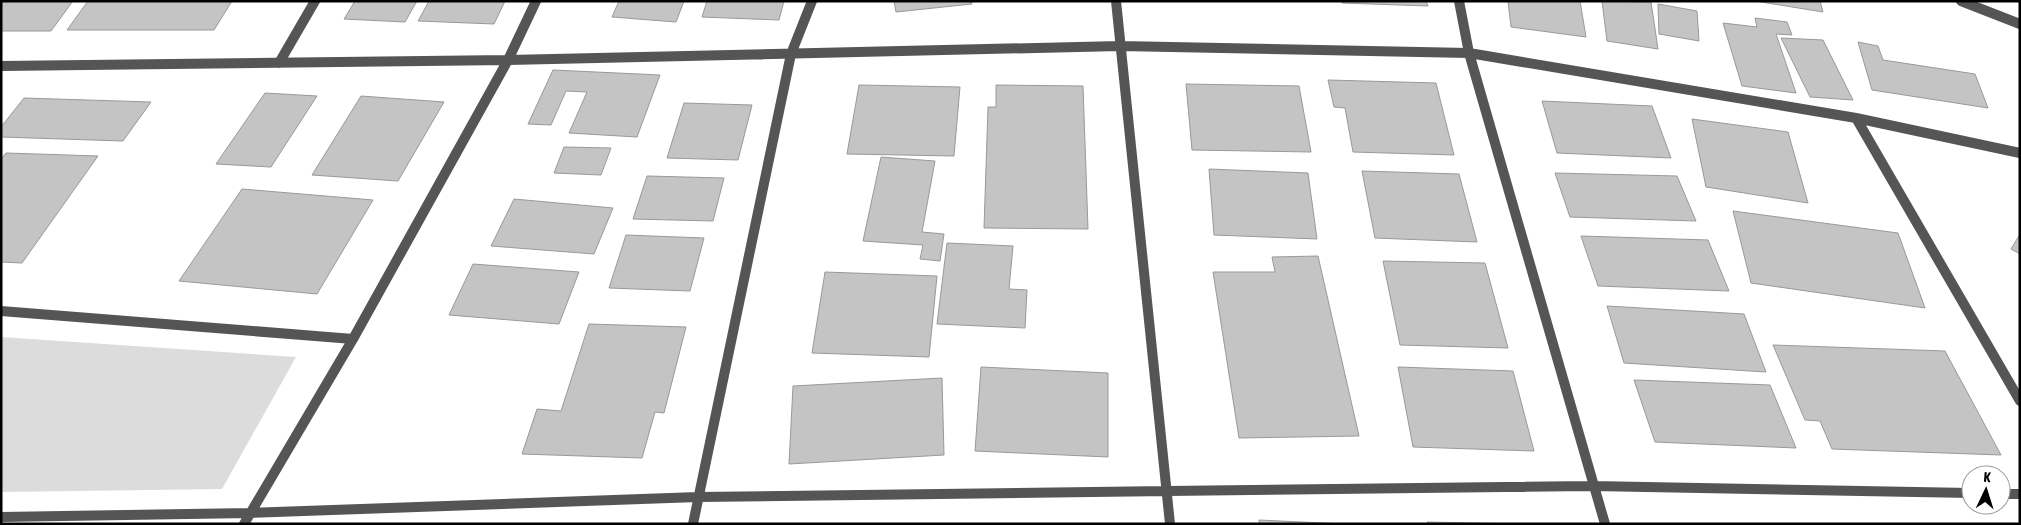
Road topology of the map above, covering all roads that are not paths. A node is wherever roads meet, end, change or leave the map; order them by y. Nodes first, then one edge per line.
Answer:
1 (315, 1) edge
2 (536, 1) edge
3 (812, 1) edge
4 (1116, 1) edge
5 (1459, 1) edge
6 (1961, 1) edge
7 (2020, 24) edge
8 (1120, 46) junction
9 (1468, 53) junction
10 (791, 54) junction
11 (508, 60) junction
12 (279, 63) junction
13 (1, 66) edge
14 (1856, 118) junction
15 (2020, 153) edge
16 (1, 311) edge
17 (353, 339) junction
18 (2020, 401) edge
19 (1592, 486) junction
20 (1168, 491) junction
21 (1961, 493) edge
22 (698, 497) junction
23 (250, 513) junction
24 (1, 517) edge
25 (244, 524) edge
26 (693, 524) edge
27 (1170, 524) edge
28 (1605, 524) edge

1 - 12 street
2 - 11 street
3 - 10 street
4 - 8 street
5 - 9 street
6 - 7 street
8 - 9 street
8 - 10 street
8 - 20 street
9 - 14 street
9 - 19 street
10 - 11 street
10 - 22 street
11 - 12 street
11 - 17 street
12 - 13 street
14 - 15 street
14 - 18 street
16 - 17 street
17 - 23 street
19 - 20 street
19 - 21 street
19 - 28 street
20 - 22 street
20 - 27 street
22 - 23 street
22 - 26 street
23 - 24 street
23 - 25 street

